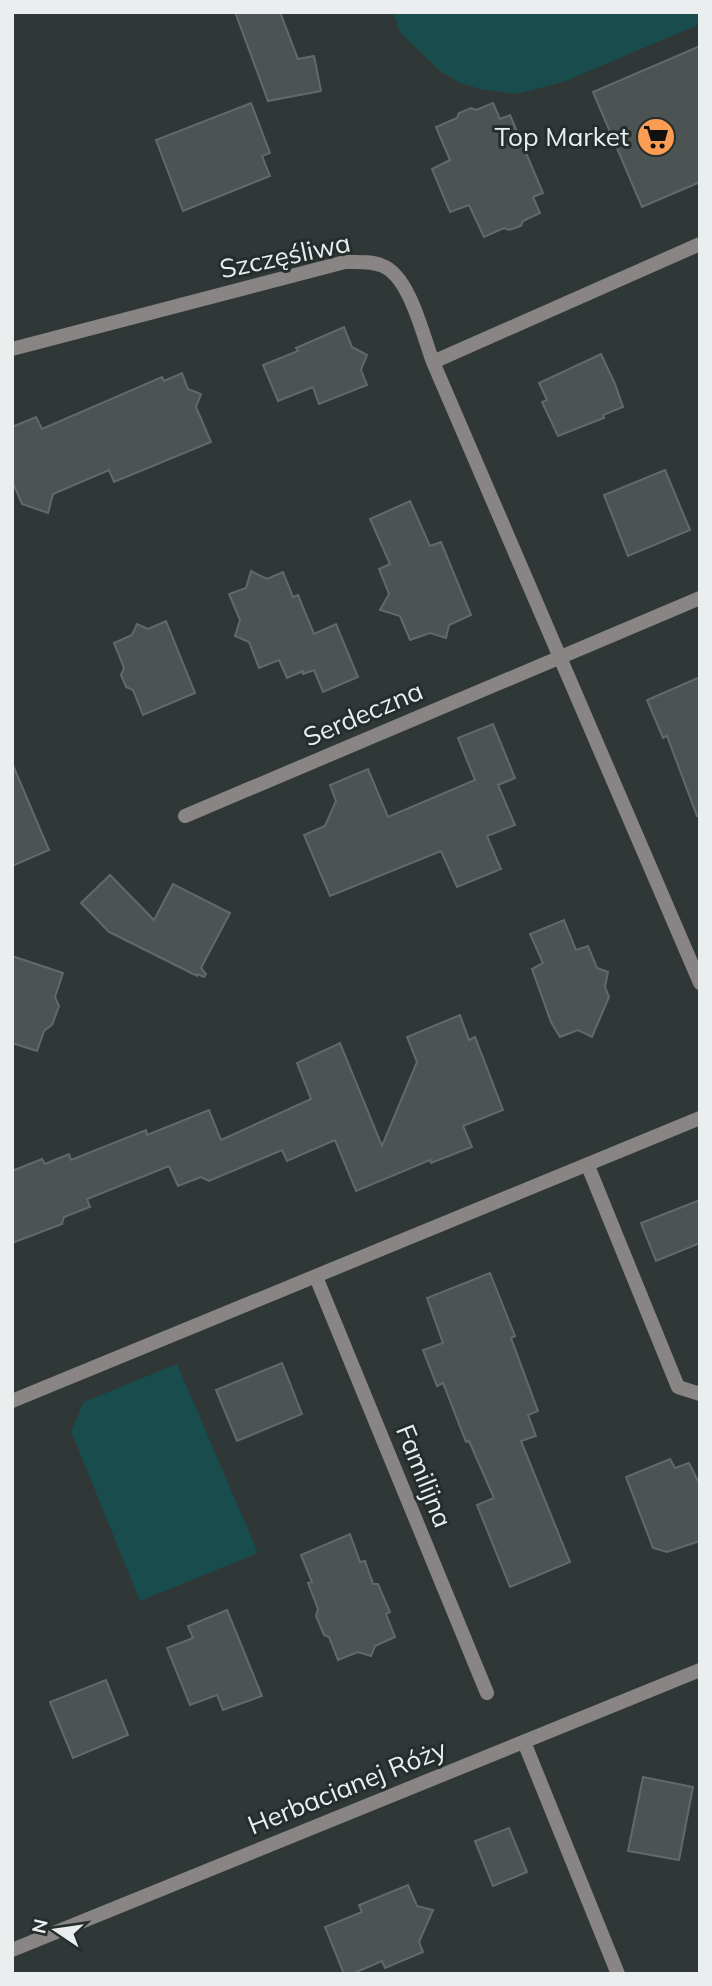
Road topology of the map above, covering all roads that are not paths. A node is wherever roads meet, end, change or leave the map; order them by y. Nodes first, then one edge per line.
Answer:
1 (700, 244) edge
2 (12, 349) edge
3 (433, 362) junction
4 (700, 598) edge
5 (561, 656) junction
6 (185, 816) dead end
7 (700, 983) edge
8 (700, 1118) edge
9 (588, 1166) junction
10 (316, 1277) junction
11 (700, 1394) edge
12 (12, 1401) edge
13 (700, 1670) edge
14 (487, 1693) dead end
15 (524, 1742) junction
16 (12, 1950) edge
17 (618, 1974) edge

1 - 3 street
2 - 3 street, Szczęśliwa
3 - 5 street
4 - 5 street, Serdeczna
5 - 6 street, Serdeczna
5 - 7 street
8 - 9 street
9 - 10 street
9 - 11 street
10 - 12 street
10 - 14 street, Familijna
13 - 15 street, Herbacianej Róży
15 - 16 street, Herbacianej Róży
15 - 17 street

